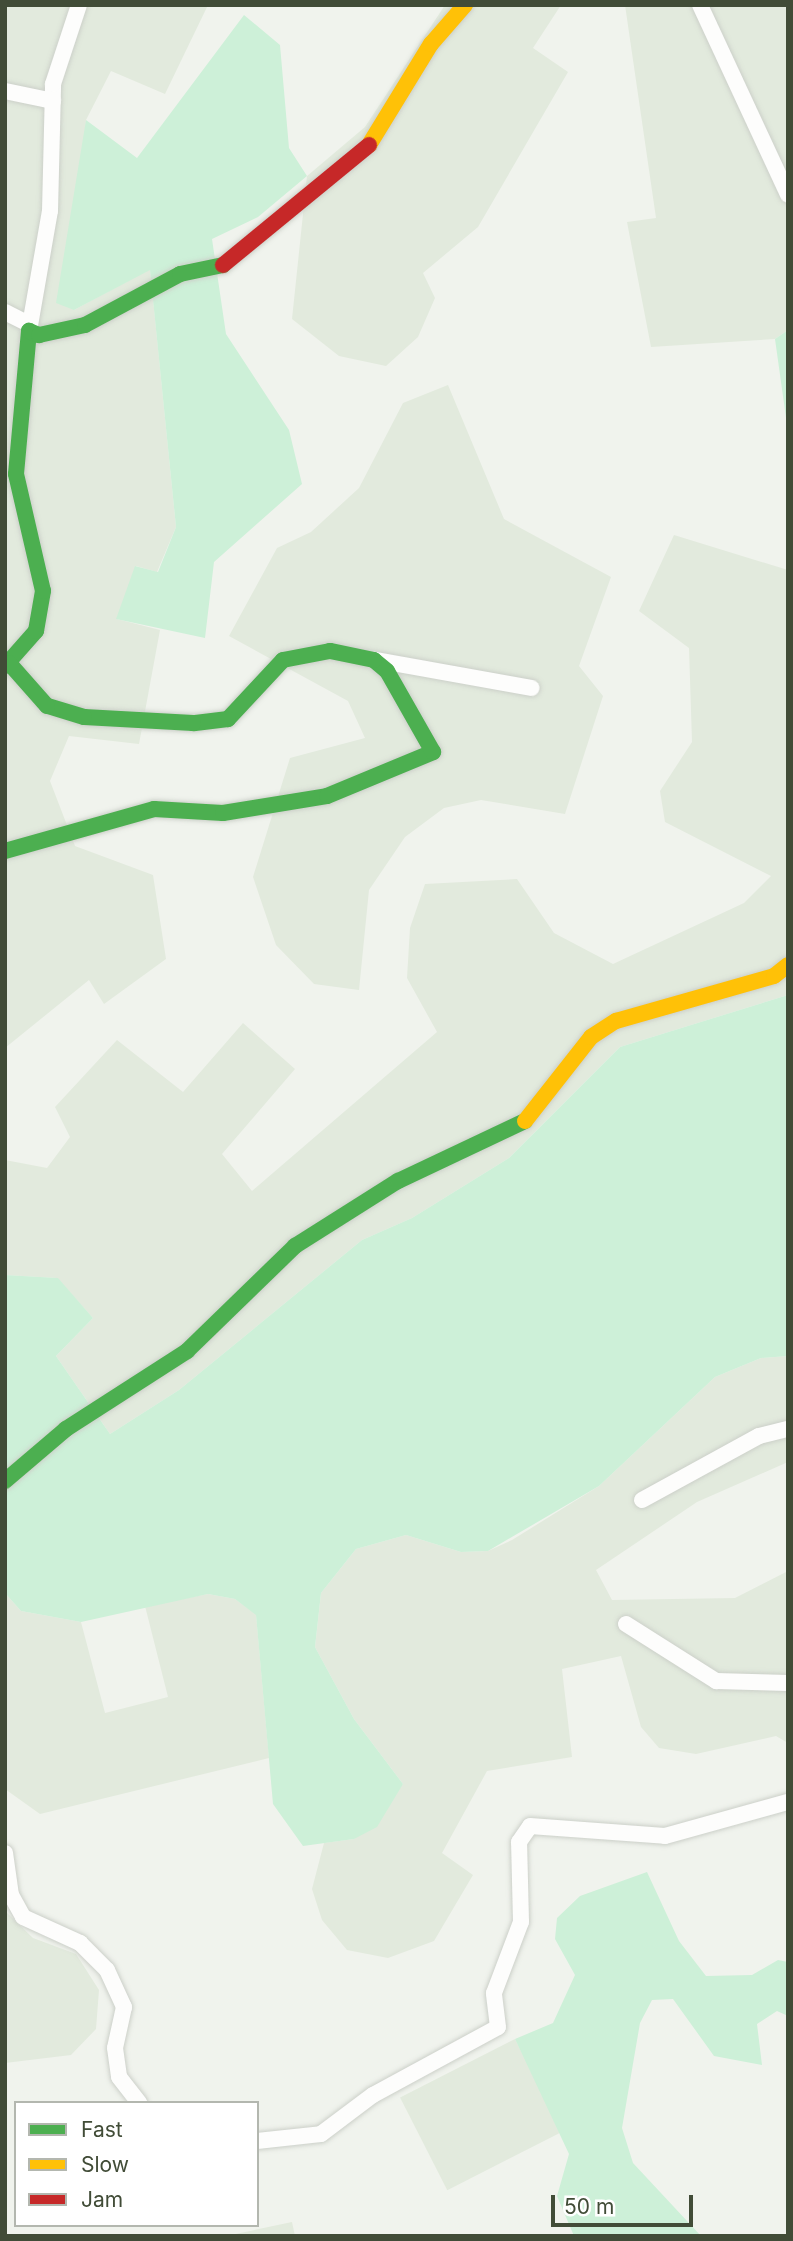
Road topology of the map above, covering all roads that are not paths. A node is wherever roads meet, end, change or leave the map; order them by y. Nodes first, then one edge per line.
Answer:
1 (79, 5) edge
2 (465, 5) edge
3 (700, 5) edge
4 (5, 91) edge
5 (53, 101) junction
6 (788, 195) edge
7 (5, 312) edge
8 (30, 328) junction
9 (374, 660) junction
10 (7, 664) edge
11 (532, 688) dead end
12 (5, 851) edge
13 (788, 965) edge
14 (788, 1429) edge
15 (5, 1481) edge
16 (642, 1500) dead end
17 (626, 1624) dead end
18 (788, 1683) edge
19 (788, 1802) edge
20 (5, 1853) edge
21 (137, 2101) edge
22 (259, 2141) edge

1 - 5 street
2 - 8 street
3 - 6 street
4 - 5 street
5 - 8 street
7 - 8 street
8 - 10 street
9 - 10 street
9 - 11 street
9 - 12 street
13 - 15 street
14 - 16 street
17 - 18 street
19 - 22 street
20 - 21 street

